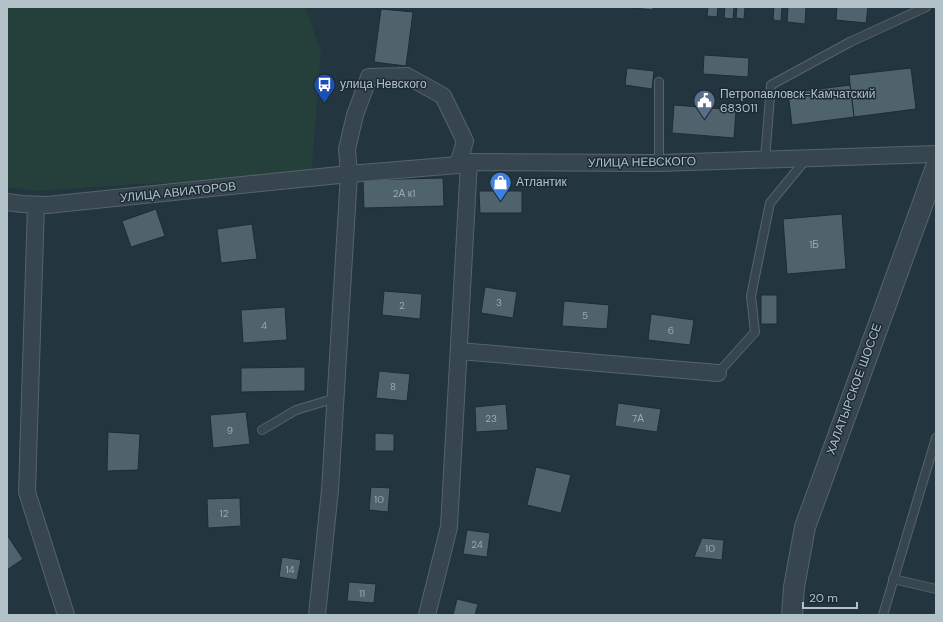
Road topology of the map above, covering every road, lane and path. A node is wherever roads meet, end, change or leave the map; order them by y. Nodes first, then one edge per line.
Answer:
1 (926, 7) edge
2 (660, 82) dead end
3 (936, 154) edge
4 (808, 158) junction
5 (765, 160) junction
6 (659, 163) junction
7 (464, 164) junction
8 (936, 167) edge
9 (349, 174) junction
10 (7, 202) edge
11 (36, 205) junction
12 (459, 351) junction
13 (718, 373) joint
14 (336, 398) junction
15 (262, 430) dead end
16 (936, 438) edge
17 (933, 459) edge
18 (893, 579) junction
19 (936, 589) edge
20 (66, 615) edge
21 (317, 615) edge
22 (428, 615) edge
23 (792, 615) edge
24 (883, 615) edge

1 - 5 lane
2 - 6 lane
3 - 4 street, УЛИЦА НЕВСКОГО
4 - 5 street, УЛИЦА НЕВСКОГО
4 - 13 lane
5 - 6 street, УЛИЦА НЕВСКОГО
6 - 7 street, УЛИЦА НЕВСКОГО
7 - 9 street, УЛИЦА НЕВСКОГО
7 - 9 street
7 - 12 street
8 - 23 street, ХАЛАТЫРСКОЕ ШОССЕ
9 - 11 street, УЛИЦА АВИАТОРОВ
9 - 14 street
10 - 11 street, УЛИЦА АВИАТОРОВ
11 - 20 street
12 - 13 street
12 - 22 street
14 - 15 lane
14 - 21 street
16 - 17 lane
17 - 18 lane
18 - 19 lane
18 - 24 lane

